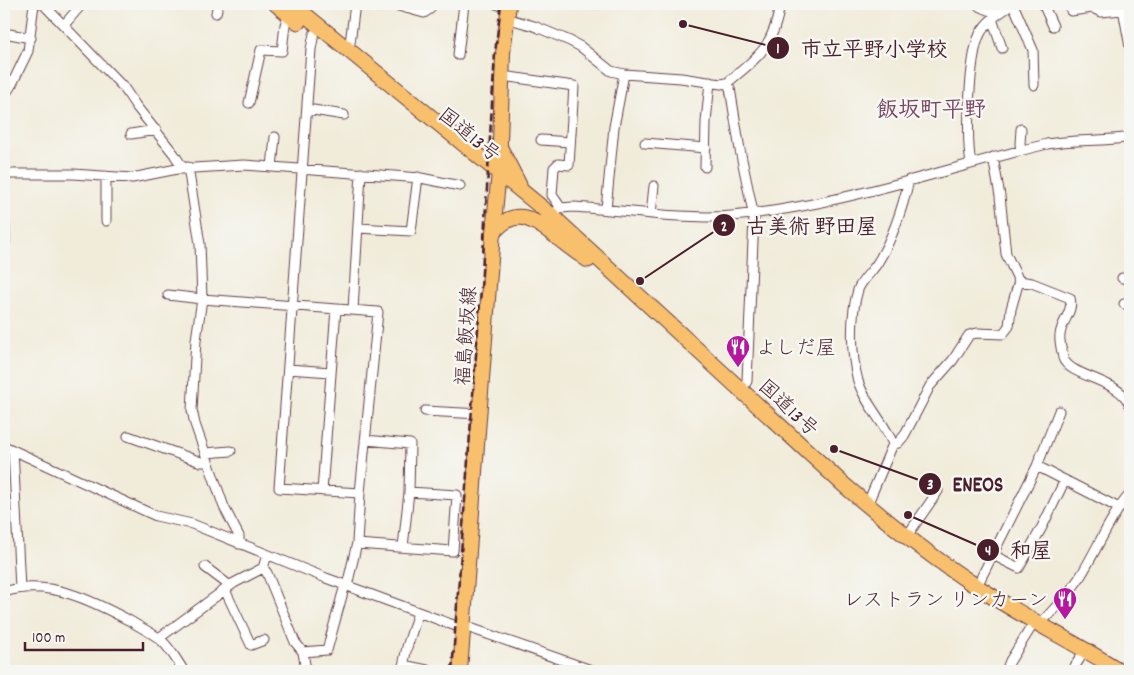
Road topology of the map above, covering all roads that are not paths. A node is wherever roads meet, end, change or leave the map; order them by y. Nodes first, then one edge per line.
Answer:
1 (34, 4) edge
2 (43, 4) edge
3 (82, 4) edge
4 (276, 4) edge
5 (355, 4) edge
6 (392, 4) edge
7 (431, 4) edge
8 (464, 4) edge
9 (780, 4) edge
10 (1013, 4) edge
11 (1043, 4) edge
12 (978, 6) dead end
13 (1122, 7) edge
14 (505, 8) edge
15 (290, 9) edge
16 (1071, 11) dead end
17 (995, 17) junction
18 (64, 25) junction
19 (1053, 26) dead end
20 (4, 33) edge
21 (314, 34) junction
22 (31, 38) junction
23 (1002, 48) dead end
24 (1130, 48) edge
25 (348, 51) junction
26 (458, 54) dead end
27 (624, 74) junction
28 (502, 76) junction
29 (710, 82) junction
30 (727, 83) junction
31 (1034, 86) dead end
32 (4, 96) edge
33 (250, 103) dead end
34 (307, 109) junction
35 (344, 115) dead end
36 (1021, 129) dead end
37 (156, 130) junction
38 (131, 134) dead end
39 (275, 137) dead end
40 (1130, 137) edge
41 (541, 140) dead end
42 (570, 142) junction
43 (645, 143) dead end
44 (499, 146) junction
45 (706, 148) junction
46 (1021, 150) junction
47 (993, 157) junction
48 (971, 163) junction
49 (705, 167) dead end
50 (186, 168) junction
51 (272, 168) junction
52 (302, 170) junction
53 (362, 173) junction
54 (4, 174) edge
55 (106, 176) junction
56 (418, 178) junction
57 (499, 178) junction
58 (909, 180) junction
59 (460, 186) dead end
60 (654, 186) dead end
61 (524, 193) junction
62 (4, 197) edge
63 (606, 209) junction
64 (556, 212) junction
65 (754, 213) junction
66 (651, 214) junction
67 (106, 222) dead end
68 (358, 228) junction
69 (493, 233) junction
70 (5, 242) edge
71 (593, 264) junction
72 (1019, 282) junction
73 (168, 295) dead end
74 (638, 296) junction
75 (202, 299) junction
76 (292, 306) junction
77 (336, 309) junction
78 (353, 310) junction
79 (288, 368) junction
80 (331, 372) junction
81 (742, 390) junction
82 (1130, 406) edge
83 (425, 411) dead end
84 (1059, 411) dead end
85 (480, 414) junction
86 (128, 436) dead end
87 (365, 440) junction
88 (893, 444) junction
89 (4, 446) edge
90 (13, 450) junction
91 (231, 451) dead end
92 (205, 453) junction
93 (208, 462) junction
94 (1037, 466) junction
95 (1065, 480) junction
96 (322, 491) junction
97 (938, 491) dead end
98 (409, 492) junction
99 (360, 493) junction
100 (1130, 494) edge
101 (867, 505) junction
102 (1119, 508) junction
103 (907, 536) junction
104 (239, 544) junction
105 (357, 544) junction
106 (403, 547) junction
107 (993, 554) junction
108 (267, 555) junction
109 (205, 567) dead end
110 (262, 568) junction
111 (346, 586) junction
112 (977, 586) junction
113 (20, 588) junction
114 (228, 588) junction
115 (4, 592) edge
116 (418, 612) junction
117 (1037, 623) junction
118 (463, 627) junction
119 (159, 638) junction
120 (264, 640) dead end
121 (1085, 650) junction
122 (303, 652) junction
123 (402, 668) edge
124 (184, 671) edge
125 (306, 671) edge
126 (432, 671) edge
127 (460, 671) edge
128 (594, 671) edge
129 (1006, 671) edge
130 (1072, 671) edge
131 (1120, 671) edge

1 - 22 street
2 - 18 street
3 - 18 street
4 - 15 highway, 国道13号
5 - 25 street
6 - 7 street
8 - 26 street
9 - 30 street
10 - 17 street
10 - 31 street
11 - 19 street
12 - 17 street
13 - 16 street
13 - 24 street
14 - 27 street
14 - 28 main road, 福島飯坂線
15 - 21 highway, 国道13号
15 - 25 highway, 国道13号
15 - 33 street
17 - 23 street
17 - 48 street
18 - 37 street
20 - 22 street
21 - 34 street
21 - 57 highway, 国道13号
22 - 32 street
25 - 57 highway, 国道13号
27 - 29 street
27 - 63 street
28 - 42 street
28 - 44 main road, 福島飯坂線
29 - 30 street
29 - 45 street
30 - 65 street
34 - 35 street
34 - 52 street
36 - 46 street
37 - 38 street
37 - 50 street
39 - 51 street
40 - 46 street
41 - 42 street
42 - 64 street
43 - 45 street
44 - 57 main road, 福島飯坂線
44 - 61 highway
45 - 49 street
46 - 47 street
47 - 48 street
47 - 72 street
48 - 58 street
50 - 51 street
50 - 55 street
50 - 75 street
51 - 52 street
52 - 53 street
52 - 76 street
53 - 56 street
53 - 68 street
54 - 55 street
55 - 67 street
56 - 59 street
56 - 68 street
57 - 61 highway, 国道13号
57 - 69 main road, 福島飯坂線
57 - 71 highway, 国道13号
58 - 65 street
58 - 88 street
60 - 66 street
61 - 64 highway, 国道13号
62 - 70 street
63 - 64 street
63 - 66 street
64 - 74 highway, 国道13号
65 - 66 street
65 - 81 street
68 - 78 street
69 - 71 highway
69 - 85 main road, 福島飯坂線
71 - 74 highway, 国道13号
72 - 82 street
72 - 88 street
73 - 75 street
74 - 81 highway, 国道13号
75 - 76 street
75 - 92 street
76 - 77 street
76 - 79 street
77 - 78 street
77 - 80 street
78 - 87 street
79 - 80 street
79 - 96 street
80 - 96 street
81 - 101 highway, 国道13号
83 - 85 street
84 - 94 street
85 - 118 main road, 福島飯坂線
86 - 93 street
87 - 98 street
87 - 99 street
88 - 101 street
89 - 90 street
90 - 104 street
90 - 113 street
91 - 92 street
92 - 93 street
93 - 104 street
94 - 95 street
94 - 107 street
95 - 102 street
95 - 107 street
96 - 99 street
97 - 103 street
98 - 106 street
98 - 106 street
99 - 105 street
100 - 102 street
101 - 103 highway, 国道13号
102 - 117 street
103 - 112 highway, 国道13号
104 - 108 street
105 - 106 street
105 - 111 street
107 - 112 street
108 - 110 street
108 - 111 street
109 - 114 street
110 - 114 street
110 - 122 street
111 - 116 street
111 - 122 street
112 - 117 highway, 国道13号
113 - 115 street
113 - 119 street
114 - 119 street
114 - 120 street
116 - 118 street
116 - 123 street
117 - 121 highway, 国道13号
117 - 129 street
118 - 127 main road, 福島飯坂線
118 - 128 street
119 - 124 street
121 - 130 street
121 - 131 highway, 国道13号
122 - 125 street
123 - 126 street

